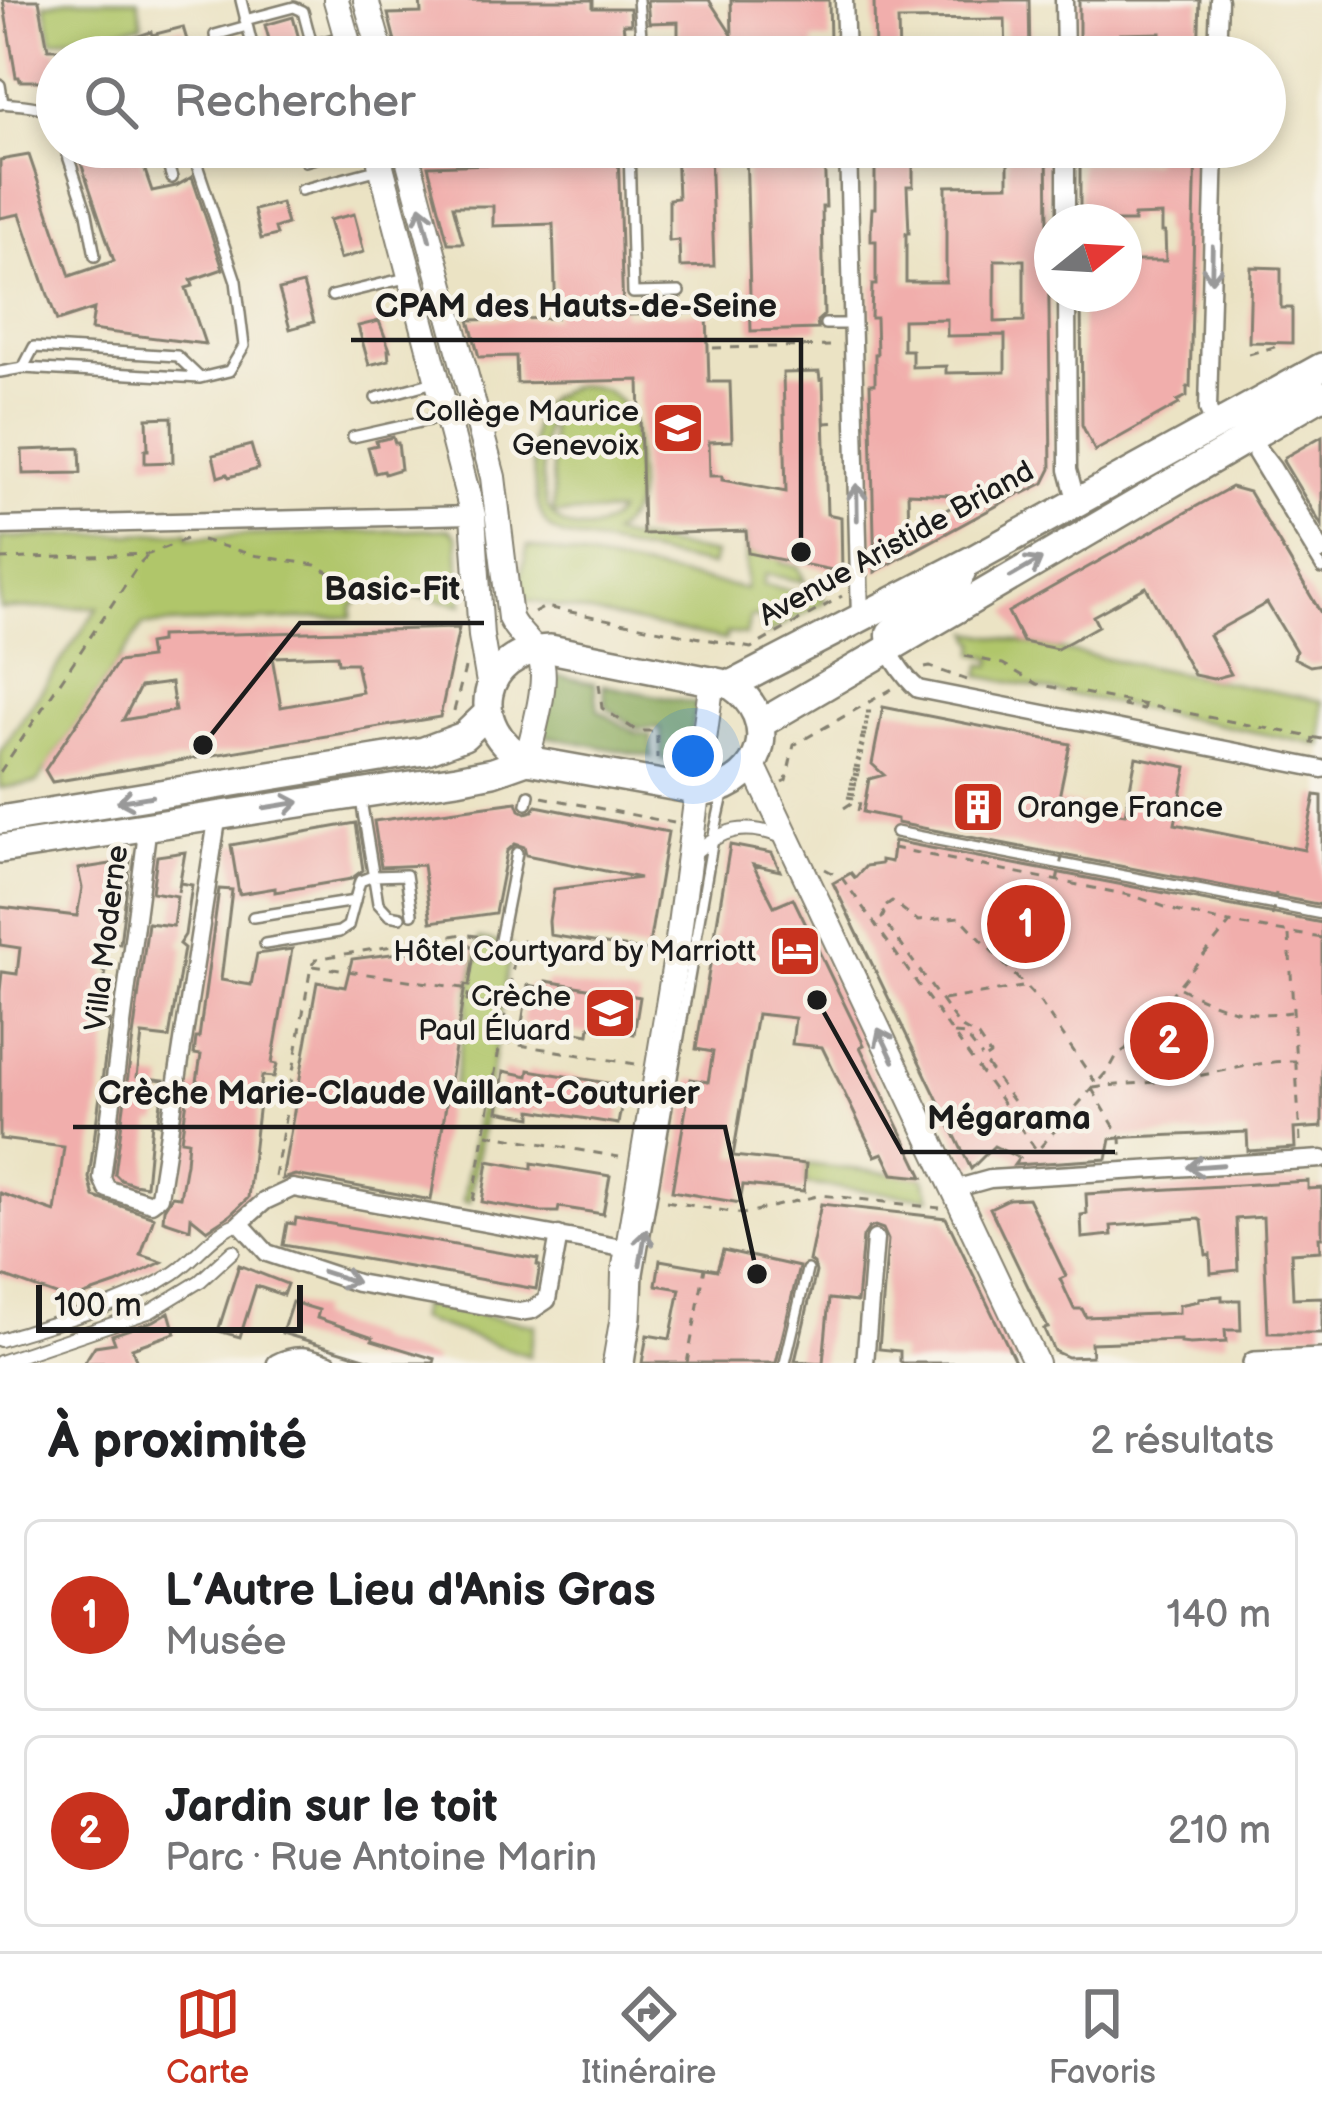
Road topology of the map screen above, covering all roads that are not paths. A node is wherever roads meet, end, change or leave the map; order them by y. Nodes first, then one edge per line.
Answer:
1 (241, 0) edge
2 (336, 0) edge
3 (367, 0) edge
4 (638, 0) edge
5 (844, 0) edge
6 (1064, 0) edge
7 (1219, 0) edge
8 (246, 23) junction
9 (215, 36) edge
10 (249, 36) edge
11 (310, 36) edge
12 (346, 36) edge
13 (376, 36) edge
14 (641, 36) edge
15 (845, 36) edge
16 (1065, 36) edge
17 (1218, 36) edge
18 (0, 85) edge
19 (2, 103) edge
20 (36, 107) edge
21 (72, 168) edge
22 (169, 168) edge
23 (198, 168) edge
24 (355, 168) edge
25 (382, 168) edge
26 (411, 168) edge
27 (630, 168) edge
28 (848, 168) edge
29 (1066, 168) edge
30 (1214, 168) edge
31 (172, 178) dead end
32 (301, 190) dead end
33 (1066, 204) edge
34 (95, 256) dead end
35 (411, 277) junction
36 (679, 292) dead end
37 (332, 296) dead end
38 (1067, 312) edge
39 (825, 324) dead end
40 (852, 324) junction
41 (1322, 367) edge
42 (23, 368) junction
43 (0, 372) edge
44 (200, 378) junction
45 (438, 381) junction
46 (1322, 394) edge
47 (376, 398) dead end
48 (447, 416) junction
49 (1215, 427) junction
50 (353, 437) dead end
51 (1247, 439) junction
52 (1077, 503) junction
53 (485, 514) junction
54 (0, 526) edge
55 (1322, 551) edge
56 (973, 560) junction
57 (1322, 569) edge
58 (852, 607) junction
59 (888, 648) junction
60 (534, 650) junction
61 (722, 682) junction
62 (489, 701) junction
63 (760, 724) junction
64 (527, 760) junction
65 (752, 765) junction
66 (1322, 769) edge
67 (711, 789) junction
68 (360, 793) junction
69 (218, 814) junction
70 (0, 820) edge
71 (148, 826) junction
72 (896, 832) dead end
73 (787, 838) junction
74 (712, 839) junction
75 (0, 849) edge
76 (517, 853) dead end
77 (689, 857) junction
78 (373, 876) junction
79 (355, 901) junction
80 (412, 914) dead end
81 (1322, 914) edge
82 (253, 917) dead end
83 (400, 917) dead end
84 (500, 940) road end
85 (266, 944) dead end
86 (1322, 1159) edge
87 (951, 1199) junction
88 (240, 1223) junction
89 (560, 1235) junction
90 (875, 1239) dead end
91 (627, 1249) junction
92 (233, 1251) dead end
93 (807, 1270) dead end
94 (0, 1340) edge
95 (1322, 1360) edge
96 (0, 1362) edge
97 (277, 1363) edge
98 (329, 1363) edge
99 (615, 1363) edge
100 (629, 1363) edge
101 (785, 1363) edge
102 (865, 1363) edge
103 (1036, 1363) edge
104 (1254, 1363) edge

1 - 8 lane
2 - 12 main road
3 - 13 main road
4 - 14 lane
5 - 15 street
6 - 16 street
7 - 17 street
8 - 9 lane
8 - 10 lane
8 - 11 lane
18 - 19 lane
19 - 20 lane
21 - 34 lane
22 - 31 lane
23 - 44 lane
24 - 32 lane
25 - 35 main road
53 -> 26 main road
27 - 36 lane
28 - 40 street
29 - 33 street
30 -> 49 street
35 - 37 lane
35 - 45 main road
38 - 52 street
39 - 40 lane
58 -> 40 street
41 - 49 main road, Avenue Aristide Briand
42 - 43 lane
42 - 44 lane
42 - 44 lane
45 - 47 lane
45 - 48 main road
46 - 51 main road, Avenue Aristide Briand
48 - 50 lane
48 - 53 main road
49 - 51 street
49 - 52 main road, Avenue Aristide Briand
51 - 55 street
51 - 57 lane
59 -> 51 main road, Avenue Aristide Briand
52 - 56 main road, Avenue Aristide Briand
53 - 54 street
53 - 60 main road
53 - 62 main road
56 - 58 main road, Avenue Aristide Briand
56 - 59 street, Avenue Aristide Briand
58 - 61 main road, Avenue Aristide Briand
59 - 63 main road, Avenue Aristide Briand
59 - 66 street
60 - 61 main road
60 - 62 main road
60 - 64 main road
61 - 63 main road
61 - 67 main road
62 - 64 main road
62 -> 70 main road
63 - 65 main road
64 - 67 main road
64 - 68 main road
65 - 67 main road
65 - 73 main road
67 - 74 lane
67 - 77 main road
69 -> 68 main road
68 - 78 lane
69 - 71 main road
69 - 71 street, Villa Moderne
71 - 75 main road
72 - 81 lane
73 - 74 street
87 -> 73 main road
74 - 77 street
100 -> 74 lane
76 - 84 lane
77 - 91 main road
78 - 79 lane
78 - 80 lane
78 - 83 lane
79 - 82 lane
79 - 85 lane
86 -> 87 street
87 - 103 main road
88 - 89 street
88 -> 89 street
88 - 94 street
89 - 91 street
90 - 102 street
91 - 99 main road
92 - 96 street
93 - 101 lane
95 - 104 street
97 - 98 street

